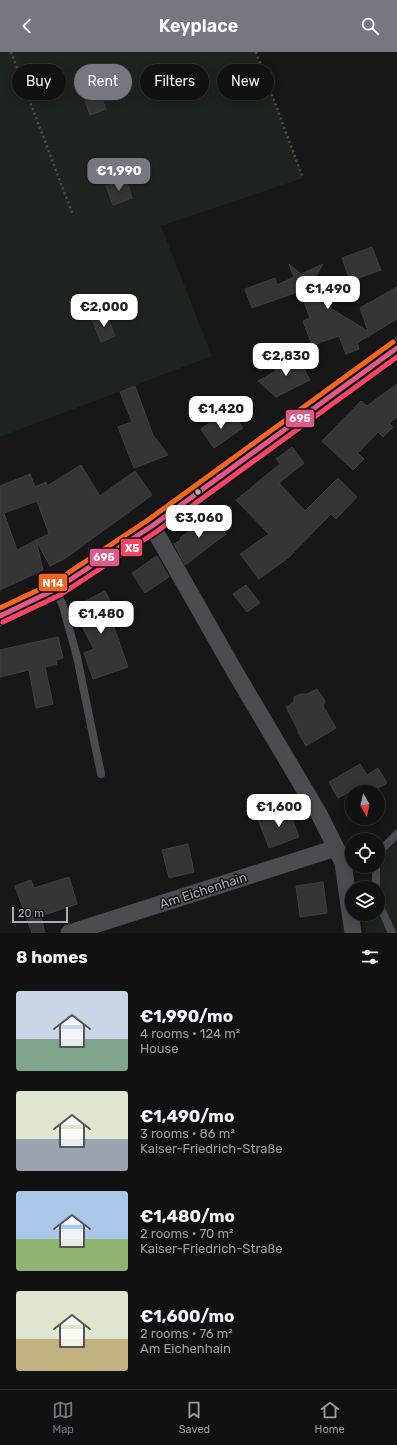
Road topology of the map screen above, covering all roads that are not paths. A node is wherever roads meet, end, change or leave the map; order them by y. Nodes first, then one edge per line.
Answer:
1 (397, 348) edge
2 (152, 526) junction
3 (56, 589) junction
4 (0, 616) edge
5 (101, 774) dead end
6 (397, 834) edge
7 (385, 846) edge
8 (336, 848) junction
9 (385, 918) edge
10 (70, 933) edge
11 (353, 933) edge
12 (392, 933) edge

1 - 2 street
2 - 3 street
2 - 8 street
3 - 4 street
3 - 5 lane
6 - 7 lane
8 - 10 street, Am Eichenhain
8 - 11 street
9 - 12 lane

